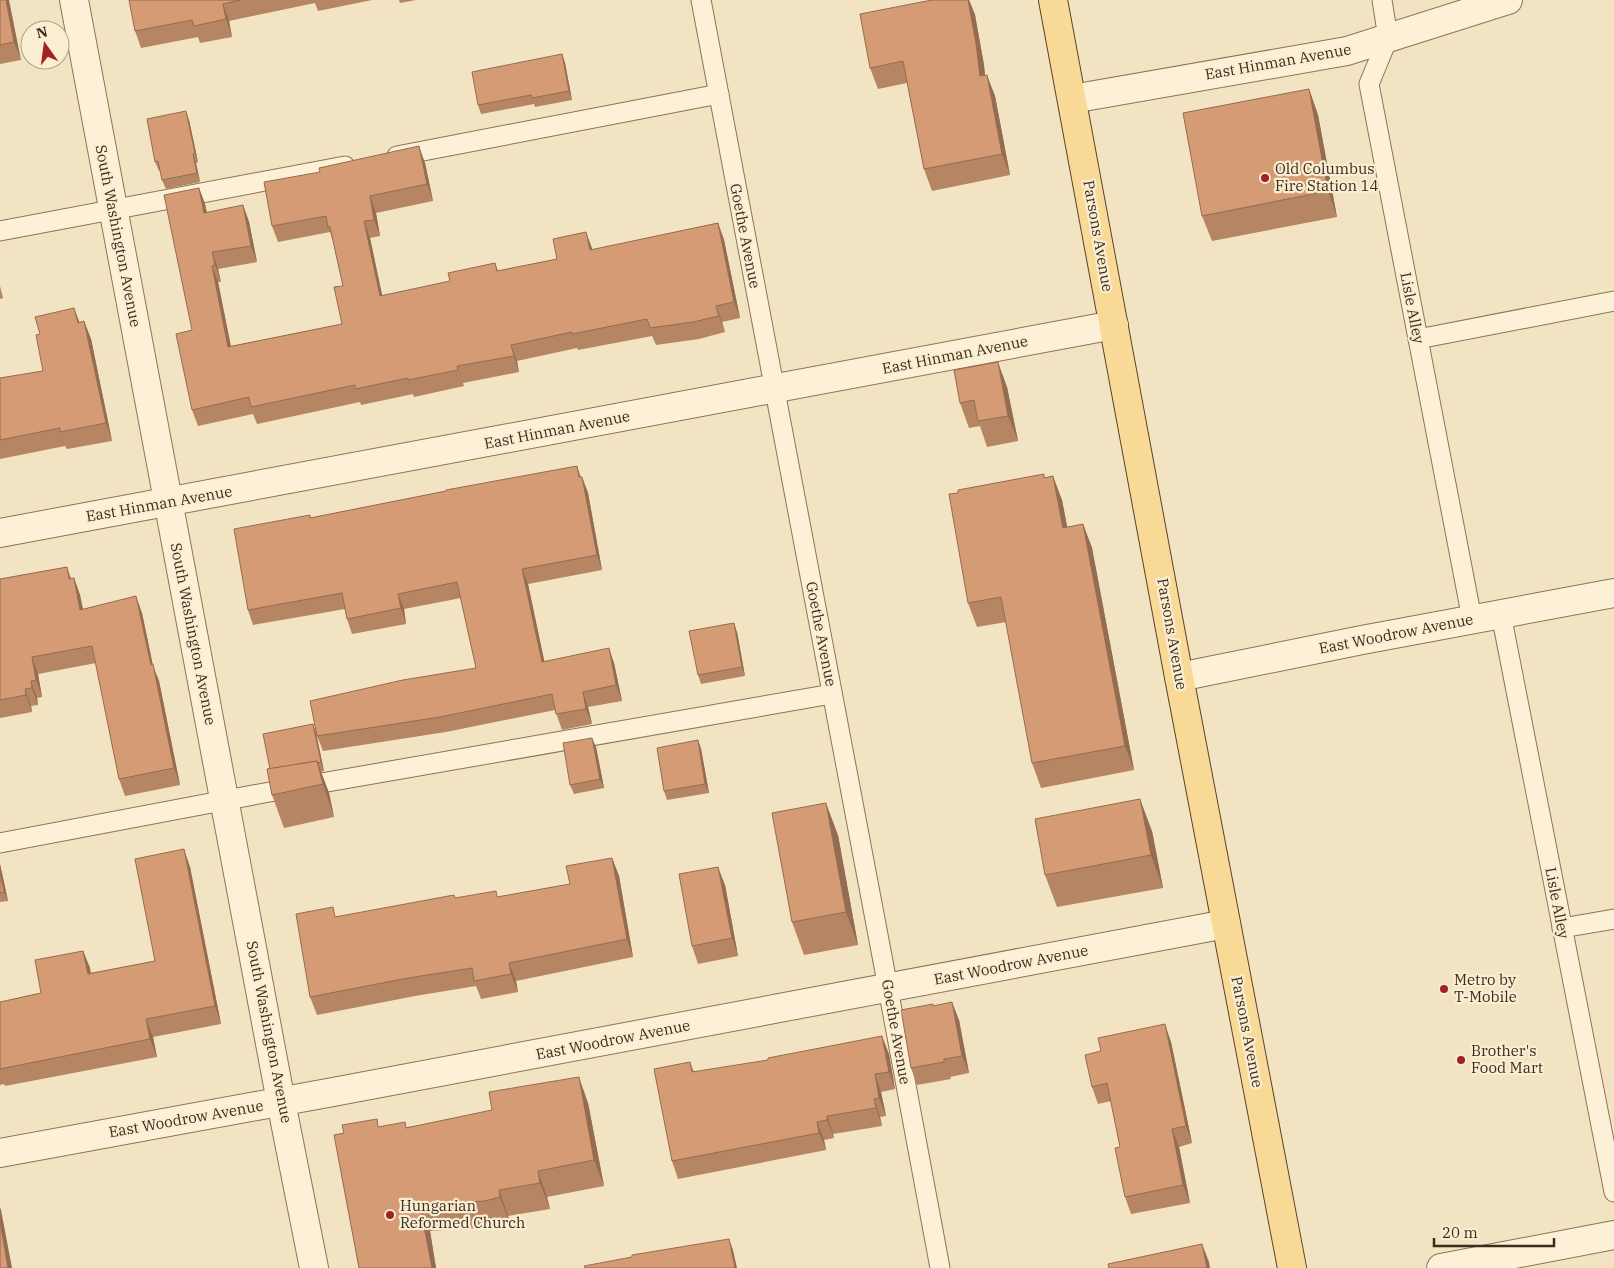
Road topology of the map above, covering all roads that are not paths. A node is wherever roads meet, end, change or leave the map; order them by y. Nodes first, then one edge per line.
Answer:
1 (74, 0) edge
2 (701, 0) edge
3 (1053, 0) edge
4 (1382, 0) edge
5 (1508, 0) edge
6 (1388, 38) junction
7 (719, 94) junction
8 (1072, 99) junction
9 (377, 160) edge
10 (357, 164) edge
11 (114, 210) junction
12 (0, 231) edge
13 (1614, 301) edge
14 (1114, 326) junction
15 (1418, 338) junction
16 (774, 389) junction
17 (169, 502) junction
18 (0, 533) edge
19 (1614, 594) edge
20 (1501, 614) junction
21 (1472, 620) junction
22 (1180, 677) junction
23 (832, 694) junction
24 (224, 800) junction
25 (0, 843) edge
26 (1614, 919) edge
27 (1226, 924) junction
28 (1562, 928) junction
29 (888, 988) junction
30 (281, 1102) junction
31 (0, 1153) edge
32 (1614, 1192) edge
33 (1614, 1235) edge
34 (314, 1268) edge
35 (940, 1268) edge
36 (1292, 1268) edge
37 (1441, 1268) edge

1 - 11 street, South Washington Avenue
2 - 7 lane, Goethe Avenue
3 - 8 main road, Parsons Avenue
4 - 6 lane
5 - 6 street, East Hinman Avenue
6 - 8 street, East Hinman Avenue
6 - 15 lane, Lisle Alley
7 - 9 lane
7 - 16 lane, Goethe Avenue
8 - 14 main road, Parsons Avenue
10 - 11 lane
11 - 12 lane
11 - 17 street, South Washington Avenue
13 - 15 lane
14 - 16 street, East Hinman Avenue
14 - 22 main road, Parsons Avenue
15 - 21 lane, Lisle Alley
16 - 17 street, East Hinman Avenue
16 - 23 lane, Goethe Avenue
17 - 18 street, East Hinman Avenue
17 - 24 street, South Washington Avenue
19 - 20 street, East Woodrow Avenue
20 - 21 street, East Woodrow Avenue
20 - 28 lane, Lisle Alley
21 - 22 street, East Woodrow Avenue
22 - 27 main road, Parsons Avenue
23 - 24 lane
23 - 29 lane, Goethe Avenue
24 - 25 lane
24 - 30 street, South Washington Avenue
26 - 28 lane
27 - 29 street, East Woodrow Avenue
27 - 36 main road, Parsons Avenue
28 - 32 lane, Lisle Alley
29 - 30 street, East Woodrow Avenue
29 - 35 lane, Goethe Avenue
30 - 31 street, East Woodrow Avenue
30 - 34 street, South Washington Avenue
33 - 37 street

